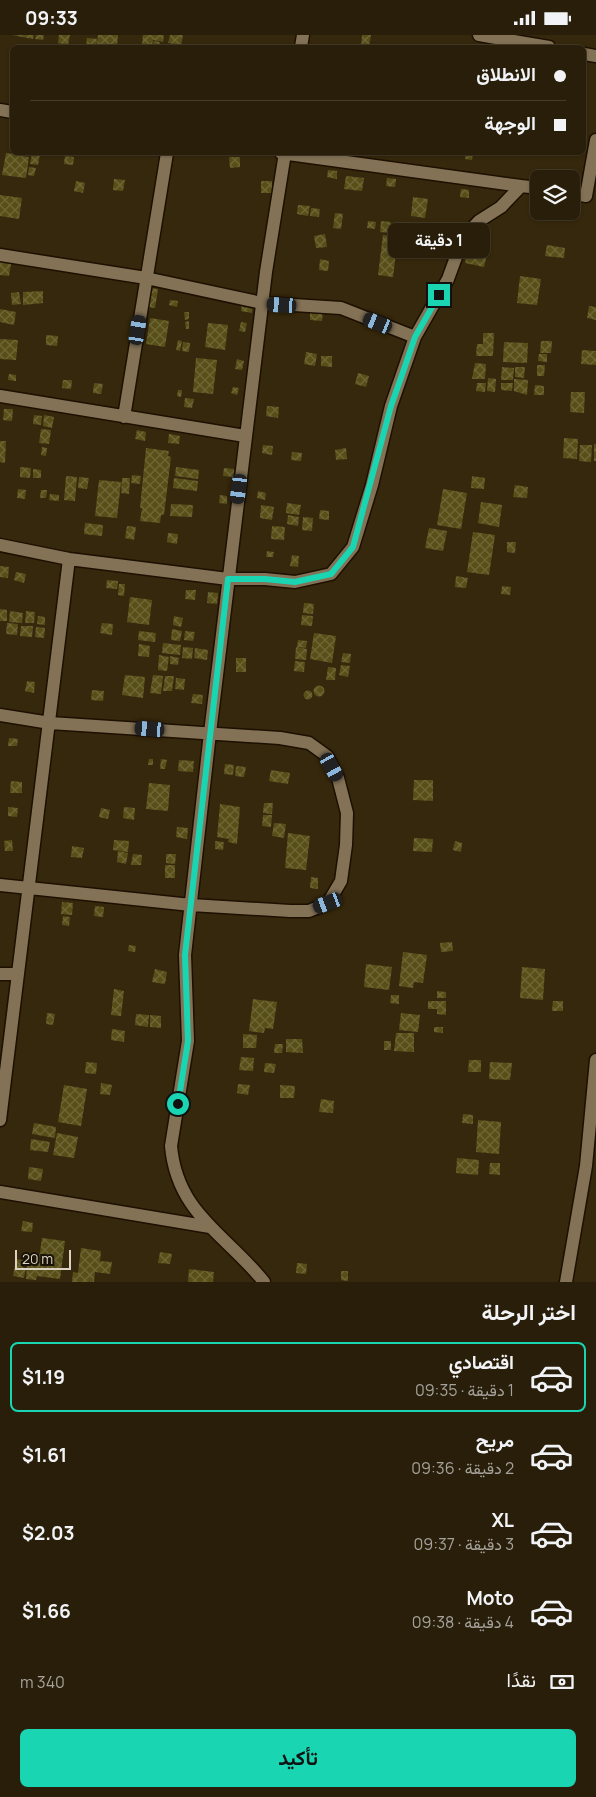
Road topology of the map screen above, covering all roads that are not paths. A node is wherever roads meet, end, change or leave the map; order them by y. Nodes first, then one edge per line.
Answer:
1 (479, 35) edge
2 (537, 45) edge
3 (596, 141) edge
4 (167, 155) edge
5 (285, 155) edge
6 (299, 155) edge
7 (521, 186) junction
8 (530, 187) edge
9 (580, 195) edge
10 (0, 255) edge
11 (146, 278) junction
12 (262, 303) junction
13 (415, 337) junction
14 (0, 396) edge
15 (124, 417) junction
16 (245, 436) junction
17 (0, 545) edge
18 (69, 559) junction
19 (228, 579) junction
20 (0, 715) edge
21 (50, 723) junction
22 (210, 733) junction
23 (0, 885) edge
24 (27, 889) junction
25 (190, 905) junction
26 (0, 974) edge
27 (18, 974) junction
28 (596, 1060) edge
29 (0, 1120) edge
30 (0, 1192) edge
31 (210, 1227) junction
32 (264, 1282) edge
33 (566, 1282) edge

1 - 2 street
3 - 9 street
4 - 11 street
5 - 12 street
6 - 7 street
7 - 8 street
7 - 13 street
10 - 11 street
11 - 12 street
11 - 15 street
12 - 13 street
12 - 16 street
13 - 19 street
14 - 15 street
15 - 16 street
16 - 19 street
17 - 18 street
18 - 19 street
18 - 21 street
19 - 22 street
20 - 21 street
21 - 22 street
21 - 24 street
22 - 25 street
22 - 25 street
23 - 24 street
24 - 25 street
24 - 27 street
25 - 31 street
26 - 27 street
27 - 29 street
28 - 33 street
30 - 31 street
31 - 32 street

